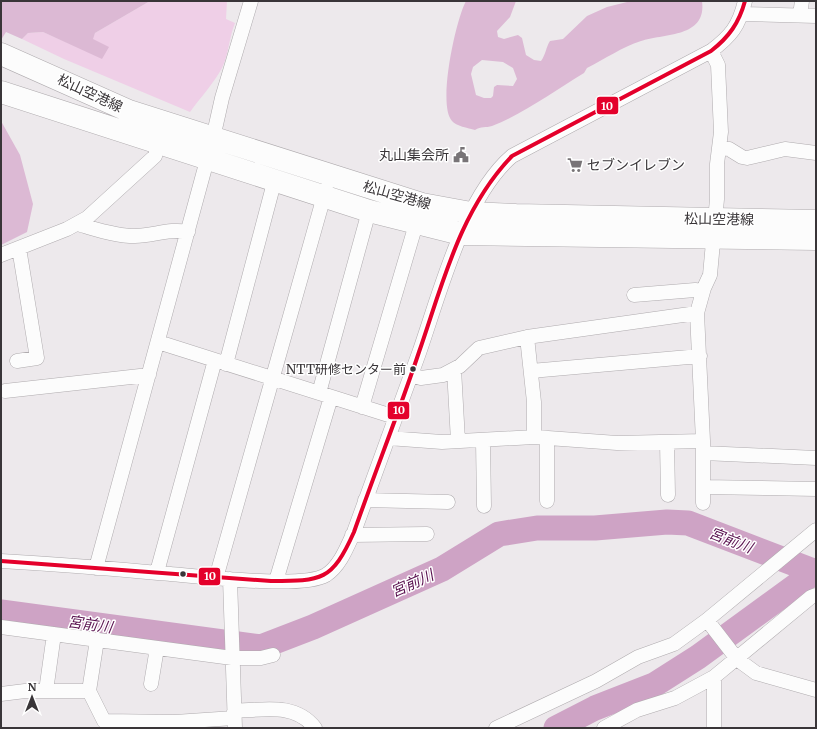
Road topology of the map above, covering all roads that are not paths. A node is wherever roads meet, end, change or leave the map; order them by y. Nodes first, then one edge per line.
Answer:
1 (251, 1) edge
2 (802, 1) edge
3 (743, 7) edge
4 (800, 15) junction
5 (816, 16) edge
6 (711, 51) junction
7 (1, 54) edge
8 (1, 92) edge
9 (159, 142) junction
10 (211, 148) junction
11 (719, 148) junction
12 (816, 154) edge
13 (330, 175) junction
14 (275, 179) junction
15 (324, 196) junction
16 (369, 211) junction
17 (471, 213) junction
18 (816, 221) edge
19 (77, 224) junction
20 (416, 224) junction
21 (714, 229) junction
22 (188, 232) junction
23 (461, 234) junction
24 (816, 239) edge
25 (19, 248) junction
26 (1, 255) edge
27 (702, 291) junction
28 (634, 295) dead end
29 (697, 313) junction
30 (527, 337) junction
31 (158, 342) junction
32 (700, 356) junction
33 (17, 361) dead end
34 (221, 362) junction
35 (454, 369) junction
36 (531, 372) junction
37 (149, 375) junction
38 (411, 376) junction
39 (272, 378) junction
40 (5, 392) dead end
41 (325, 395) junction
42 (362, 407) junction
43 (395, 417) junction
44 (388, 438) junction
45 (541, 438) junction
46 (458, 441) junction
47 (483, 441) junction
48 (667, 442) junction
49 (703, 447) junction
50 (816, 458) edge
51 (702, 487) junction
52 (816, 489) edge
53 (668, 495) dead end
54 (365, 500) junction
55 (547, 500) dead end
56 (448, 502) dead end
57 (702, 503) dead end
58 (484, 506) dead end
59 (816, 530) edge
60 (427, 534) dead end
61 (352, 535) junction
62 (1, 561) edge
63 (96, 568) junction
64 (157, 572) junction
65 (223, 578) junction
66 (276, 581) junction
67 (816, 595) edge
68 (709, 623) junction
69 (1, 627) edge
70 (54, 634) junction
71 (97, 640) junction
72 (157, 648) junction
73 (272, 655) dead end
74 (734, 655) junction
75 (232, 656) junction
76 (714, 677) junction
77 (152, 684) dead end
78 (816, 690) edge
79 (46, 691) junction
80 (90, 691) junction
81 (1, 694) edge
82 (234, 719) edge
83 (315, 728) edge
84 (496, 728) edge
85 (604, 728) edge
86 (714, 728) edge

1 - 10 street
2 - 4 street
3 - 4 street
3 - 6 street
4 - 5 street
6 - 11 street
6 - 17 street
7 - 10 main road, 松山空港線
8 - 9 main road, 松山空港線
9 - 10 main road, 松山空港線
9 - 19 street
10 - 13 main road, 松山空港線
10 - 14 main road, 松山空港線
10 - 22 street
11 - 12 street
11 - 21 street
13 - 15 street
13 - 17 main road, 松山空港線
14 - 15 main road, 松山空港線
14 - 34 street
15 - 16 main road, 松山空港線
15 - 39 street
16 - 20 main road, 松山空港線
16 - 41 street
17 - 21 main road, 松山空港線
17 - 23 street
18 - 21 main road, 松山空港線
19 - 22 street
19 - 25 street
20 - 23 main road, 松山空港線
20 - 42 street
21 - 23 main road, 松山空港線
21 - 24 main road, 松山空港線
21 - 27 street
22 - 31 street
23 - 38 street
25 - 26 street
25 - 33 street
27 - 28 street
27 - 29 street
29 - 30 street
29 - 32 street
30 - 35 street
30 - 36 street
31 - 34 street
31 - 37 street
32 - 36 street
32 - 49 street
34 - 39 street
34 - 64 street
35 - 38 street
35 - 46 street
36 - 45 street
37 - 40 street
37 - 63 street
38 - 43 street
39 - 41 street
39 - 65 street
41 - 42 street
41 - 66 street
42 - 43 street
43 - 44 street
44 - 46 street
44 - 54 street
45 - 47 street
45 - 48 street
45 - 55 street
46 - 47 street
47 - 58 street
48 - 49 street
48 - 53 street
49 - 50 street
49 - 51 street
51 - 52 street
51 - 57 street
54 - 56 street
54 - 61 street
59 - 68 street
60 - 61 street
61 - 66 street
62 - 63 street
63 - 64 street
64 - 65 street
65 - 66 street
65 - 75 street
67 - 74 street
68 - 74 street
68 - 84 street
69 - 70 street
70 - 71 street
70 - 79 street
71 - 72 street
71 - 80 street
72 - 75 street
72 - 77 street
73 - 75 street
74 - 76 street
74 - 78 street
75 - 82 street
76 - 85 street
76 - 86 street
79 - 80 street
79 - 81 street
80 - 82 street
82 - 83 street

